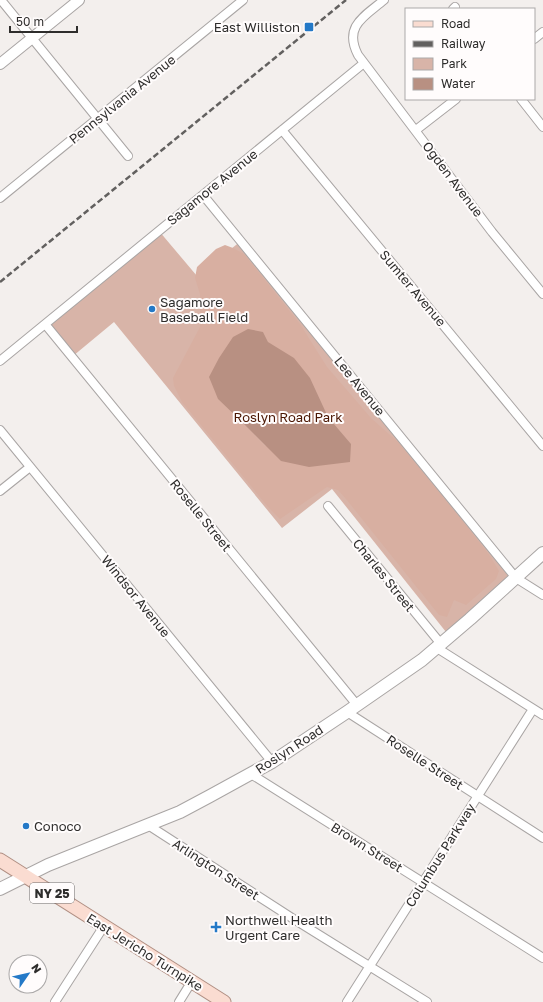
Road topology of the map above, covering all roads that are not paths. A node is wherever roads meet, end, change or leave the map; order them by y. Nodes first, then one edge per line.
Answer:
1 (1, 0) edge
2 (78, 0) edge
3 (243, 0) edge
4 (384, 0) edge
5 (543, 32) edge
6 (32, 38) junction
7 (535, 38) edge
8 (364, 63) junction
9 (0, 64) edge
10 (455, 100) edge
11 (522, 100) edge
12 (98, 119) junction
13 (543, 127) edge
14 (282, 130) junction
15 (416, 130) junction
16 (128, 156) dead end
17 (203, 195) junction
18 (0, 198) edge
19 (543, 294) edge
20 (46, 324) junction
21 (0, 361) edge
22 (0, 430) edge
23 (543, 446) edge
24 (30, 467) junction
25 (0, 491) edge
26 (328, 506) dead end
27 (543, 553) edge
28 (516, 578) junction
29 (543, 595) edge
30 (439, 646) junction
31 (357, 705) junction
32 (533, 709) junction
33 (347, 712) junction
34 (543, 715) edge
35 (272, 762) junction
36 (251, 774) junction
37 (477, 796) junction
38 (148, 825) junction
39 (543, 838) edge
40 (0, 860) edge
41 (25, 876) junction
42 (423, 882) junction
43 (0, 889) edge
44 (104, 926) junction
45 (543, 958) edge
46 (370, 966) junction
47 (192, 981) junction
48 (55, 1002) edge
49 (178, 1002) edge
50 (224, 1002) edge
51 (347, 1002) edge
52 (427, 1002) edge

1 - 6 street
2 - 6 street
3 - 12 street, Pennsylvania Avenue
4 - 8 street
5 - 7 street
6 - 9 street
6 - 12 street
8 - 14 street, Sagamore Avenue
8 - 15 street, Ogden Avenue
10 - 15 street
11 - 13 street
12 - 16 street
12 - 18 street, Pennsylvania Avenue
14 - 17 street, Sagamore Avenue
14 - 23 street, Sumter Avenue
15 - 19 street, Ogden Avenue
17 - 20 street, Sagamore Avenue
17 - 28 street, Lee Avenue
20 - 21 street, Sagamore Avenue
20 - 31 street, Roselle Street
22 - 24 street, Windsor Avenue
24 - 25 street
24 - 35 street, Windsor Avenue
26 - 30 street, Charles Street
27 - 28 main road, Roslyn Road
28 - 29 street, Lee Avenue
28 - 30 main road, Roslyn Road
30 - 31 main road, Roslyn Road
30 - 32 street, Charles Street
31 - 33 main road, Roslyn Road
32 - 34 street, Charles Street
32 - 37 street, Columbus Parkway
33 - 35 main road, Roslyn Road
33 - 37 street, Roselle Street
35 - 36 main road, Roslyn Road
36 - 38 main road, Roslyn Road
36 - 42 street, Brown Street
37 - 39 street, Roselle Street
37 - 42 street, Columbus Parkway
38 - 41 main road, Roslyn Road
38 - 46 street, Arlington Street
40 - 41 main road, NY 25
41 - 43 main road, Roslyn Road
41 - 44 main road, East Jericho Turnpike / NY 25
42 - 45 street, Brown Street
42 - 46 street, Columbus Parkway
44 - 47 main road, East Jericho Turnpike / NY 25
44 - 48 street
46 - 51 street, Columbus Parkway
46 - 52 street, Arlington Street
47 - 49 street
47 - 50 main road, East Jericho Turnpike / NY 25

